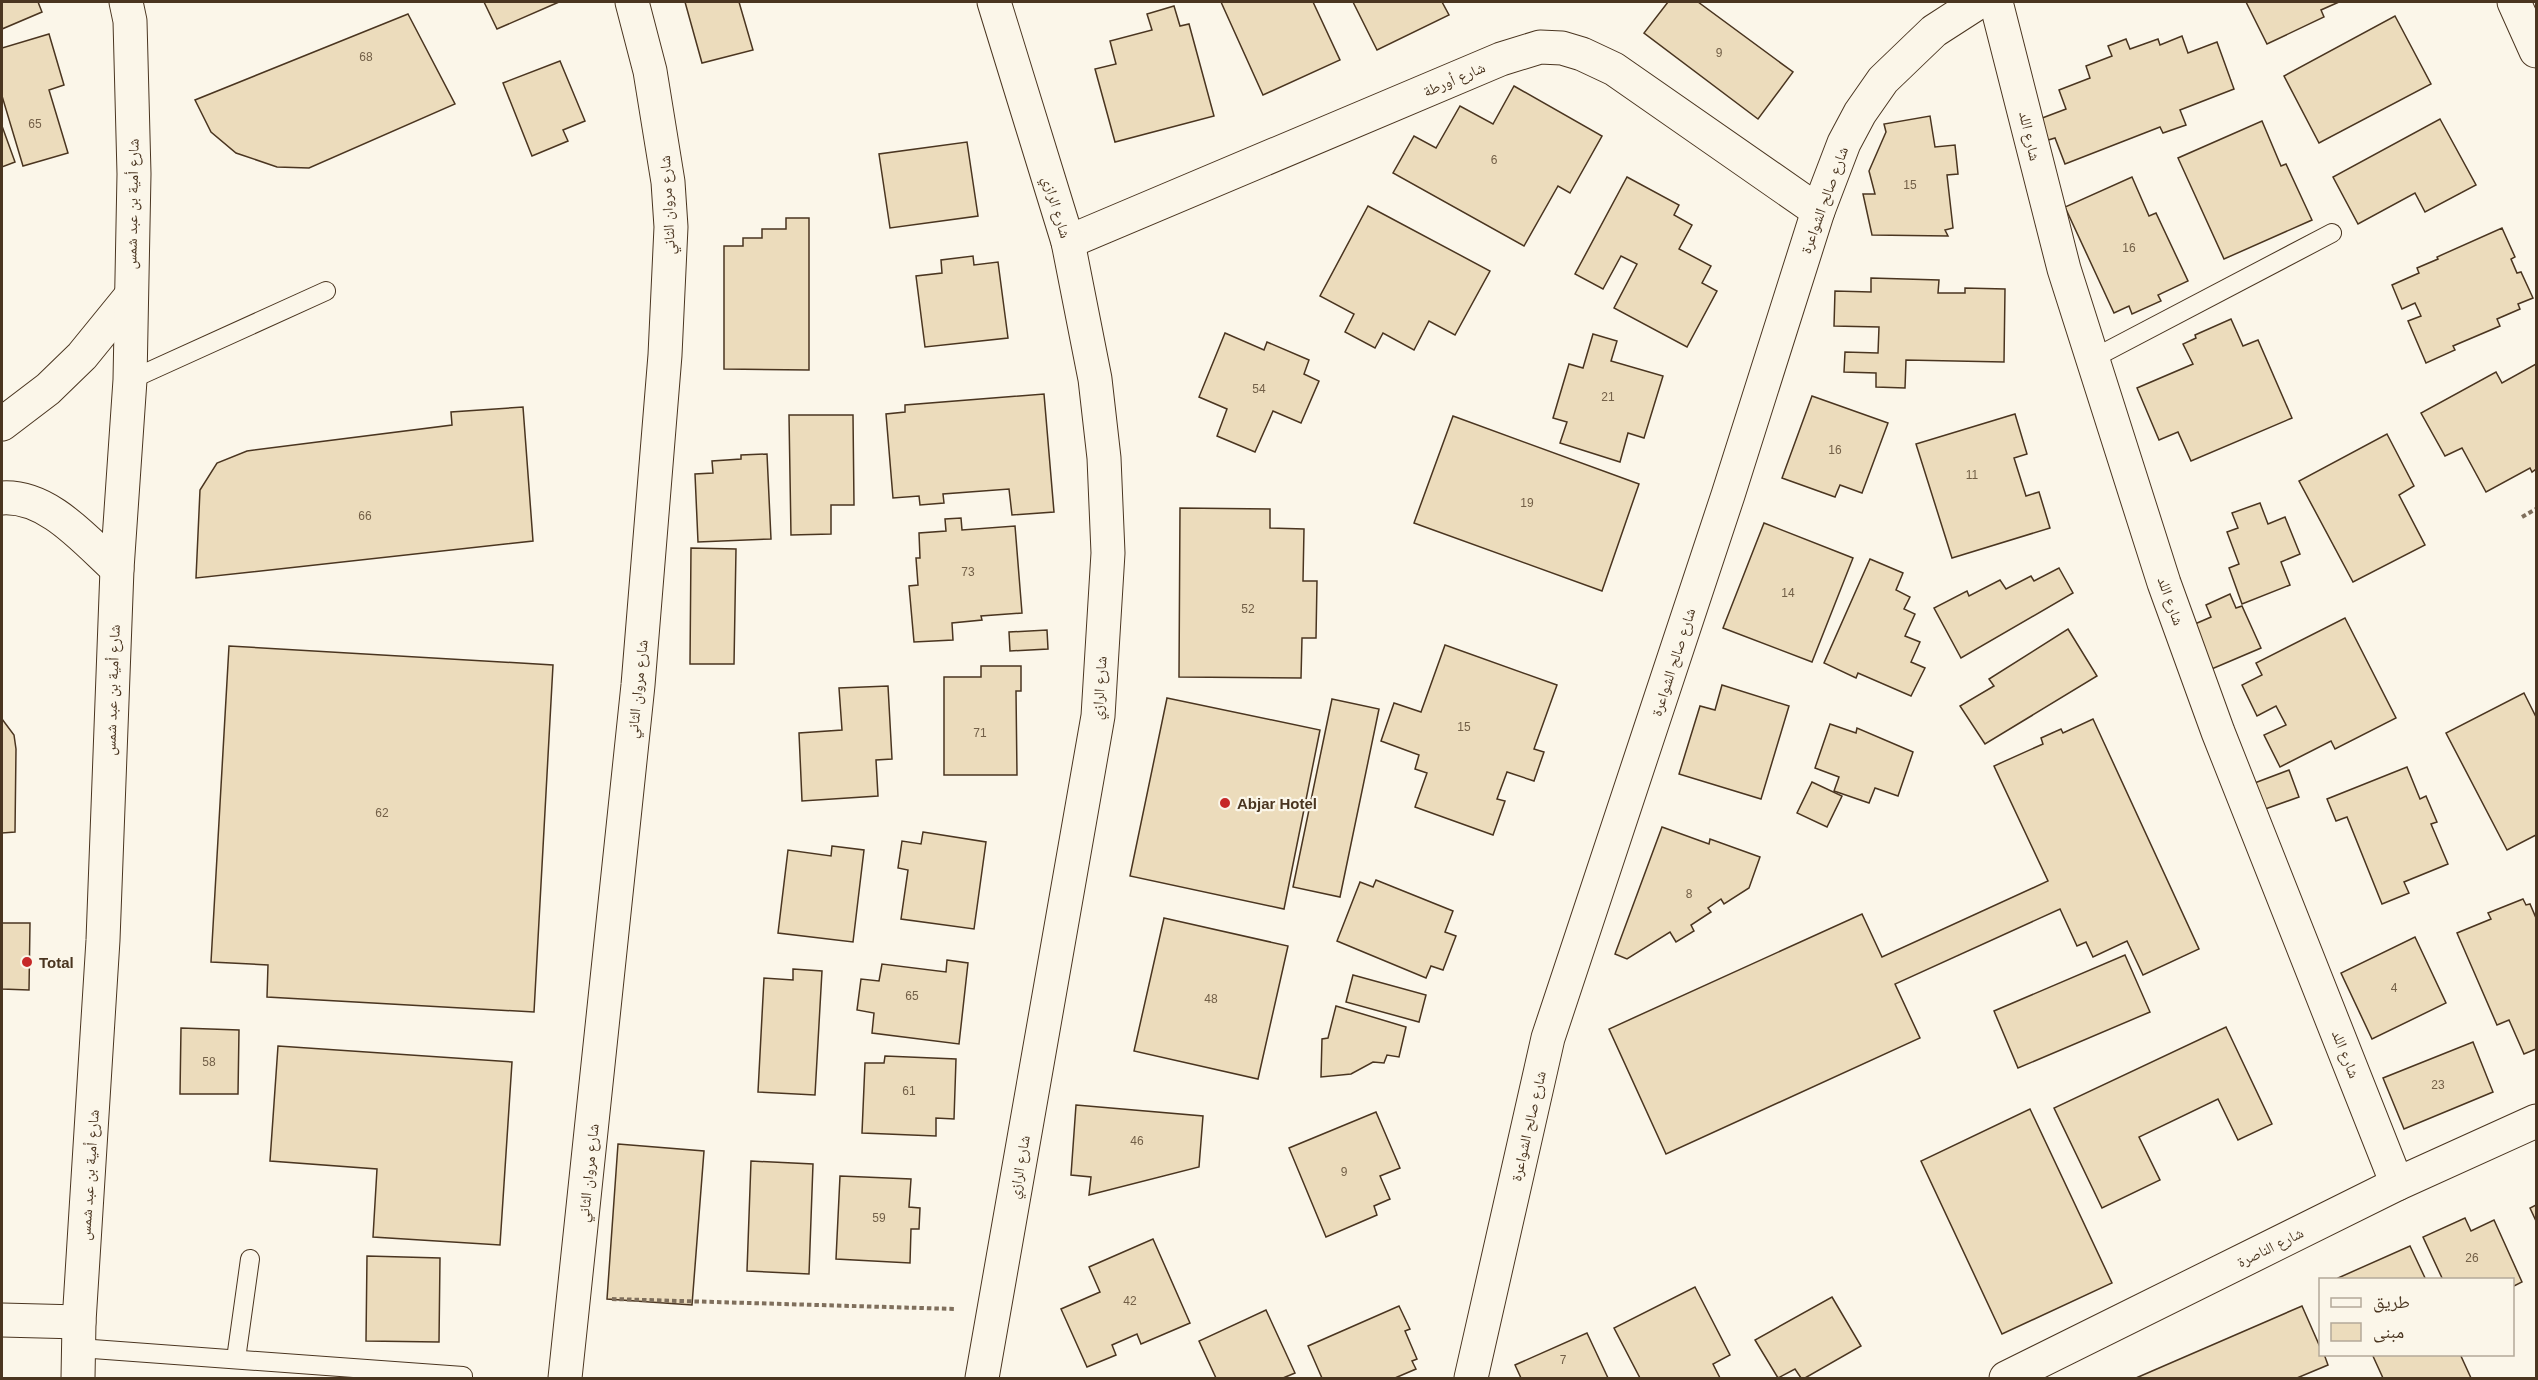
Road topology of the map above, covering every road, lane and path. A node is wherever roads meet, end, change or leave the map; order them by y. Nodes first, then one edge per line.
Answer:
1 (126, 2) edge
2 (632, 2) edge
3 (1979, 2) edge
4 (1996, 2) edge
5 (2514, 2) edge
6 (1004, 5) edge
7 (2536, 51) edge
8 (1818, 211) junction
9 (2332, 233) dead end
10 (1068, 242) junction
11 (326, 291) dead end
12 (130, 297) junction
13 (2092, 359) junction
14 (130, 380) junction
15 (2, 424) edge
16 (2, 498) edge
17 (2536, 509) edge
18 (2522, 517) dead end
19 (117, 568) junction
20 (2536, 1121) edge
21 (2397, 1184) junction
22 (250, 1258) dead end
23 (575, 1298) junction
24 (994, 1310) junction
25 (2, 1320) edge
26 (79, 1349) edge
27 (236, 1359) junction
28 (463, 1376) dead end
29 (565, 1378) edge
30 (982, 1378) edge
31 (1471, 1378) edge
32 (2006, 1378) edge

1 - 12 street, شارع أمية بن عبد شمس
2 - 23 street, شارع مروان الثاني
3 - 8 street, شارع صالح الشواعرة
4 - 13 street, شارع اللد
5 - 7 street
6 - 10 street, شارع الرازي
8 - 10 street, شارع أورطة
8 - 31 street, شارع صالح الشواعرة
9 - 13 lane
10 - 24 street, شارع الرازي
11 - 14 lane
12 - 14 street, شارع أمية بن عبد شمس
12 - 15 street
13 - 21 street, شارع اللد
14 - 19 street, شارع أمية بن عبد شمس
16 - 19 street
17 - 18 path
19 - 26 street, شارع أمية بن عبد شمس
20 - 21 street, شارع الناصرة
21 - 32 street, شارع الناصرة
22 - 27 lane
23 - 24 path
23 - 29 street, شارع مروان الثاني
24 - 30 street, شارع الرازي
25 - 26 street
26 - 27 lane
27 - 28 lane

